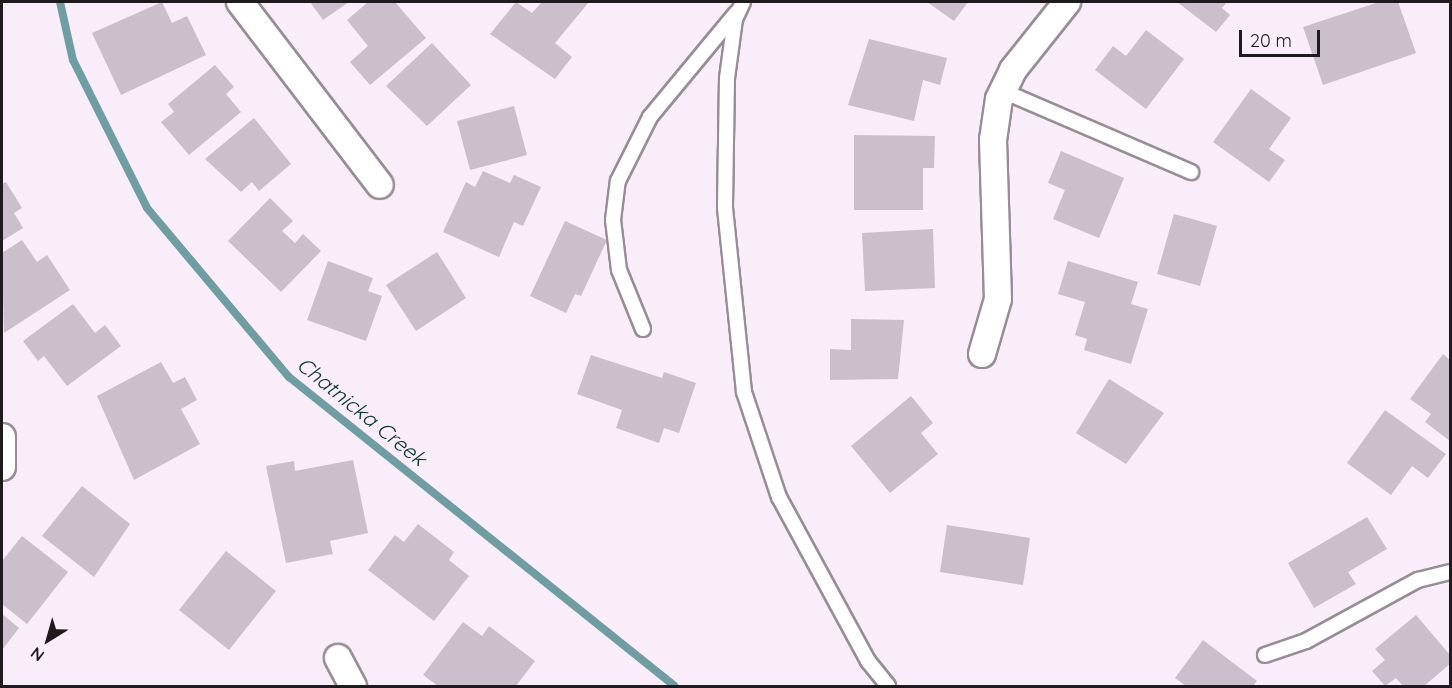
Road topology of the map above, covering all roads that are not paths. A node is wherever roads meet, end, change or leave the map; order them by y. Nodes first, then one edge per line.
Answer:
1 (240, 2) edge
2 (1067, 2) edge
3 (742, 5) edge
4 (1003, 91) junction
5 (1191, 172) dead end
6 (380, 184) dead end
7 (643, 329) dead end
8 (982, 354) dead end
9 (2, 437) edge
10 (2, 466) edge
11 (1450, 572) edge
12 (1265, 655) dead end
13 (338, 658) dead end
14 (353, 687) edge
15 (888, 687) edge

1 - 6 street
2 - 4 street
3 - 7 lane
3 - 15 lane
4 - 5 lane
4 - 8 street
9 - 10 street
11 - 12 lane
13 - 14 street

